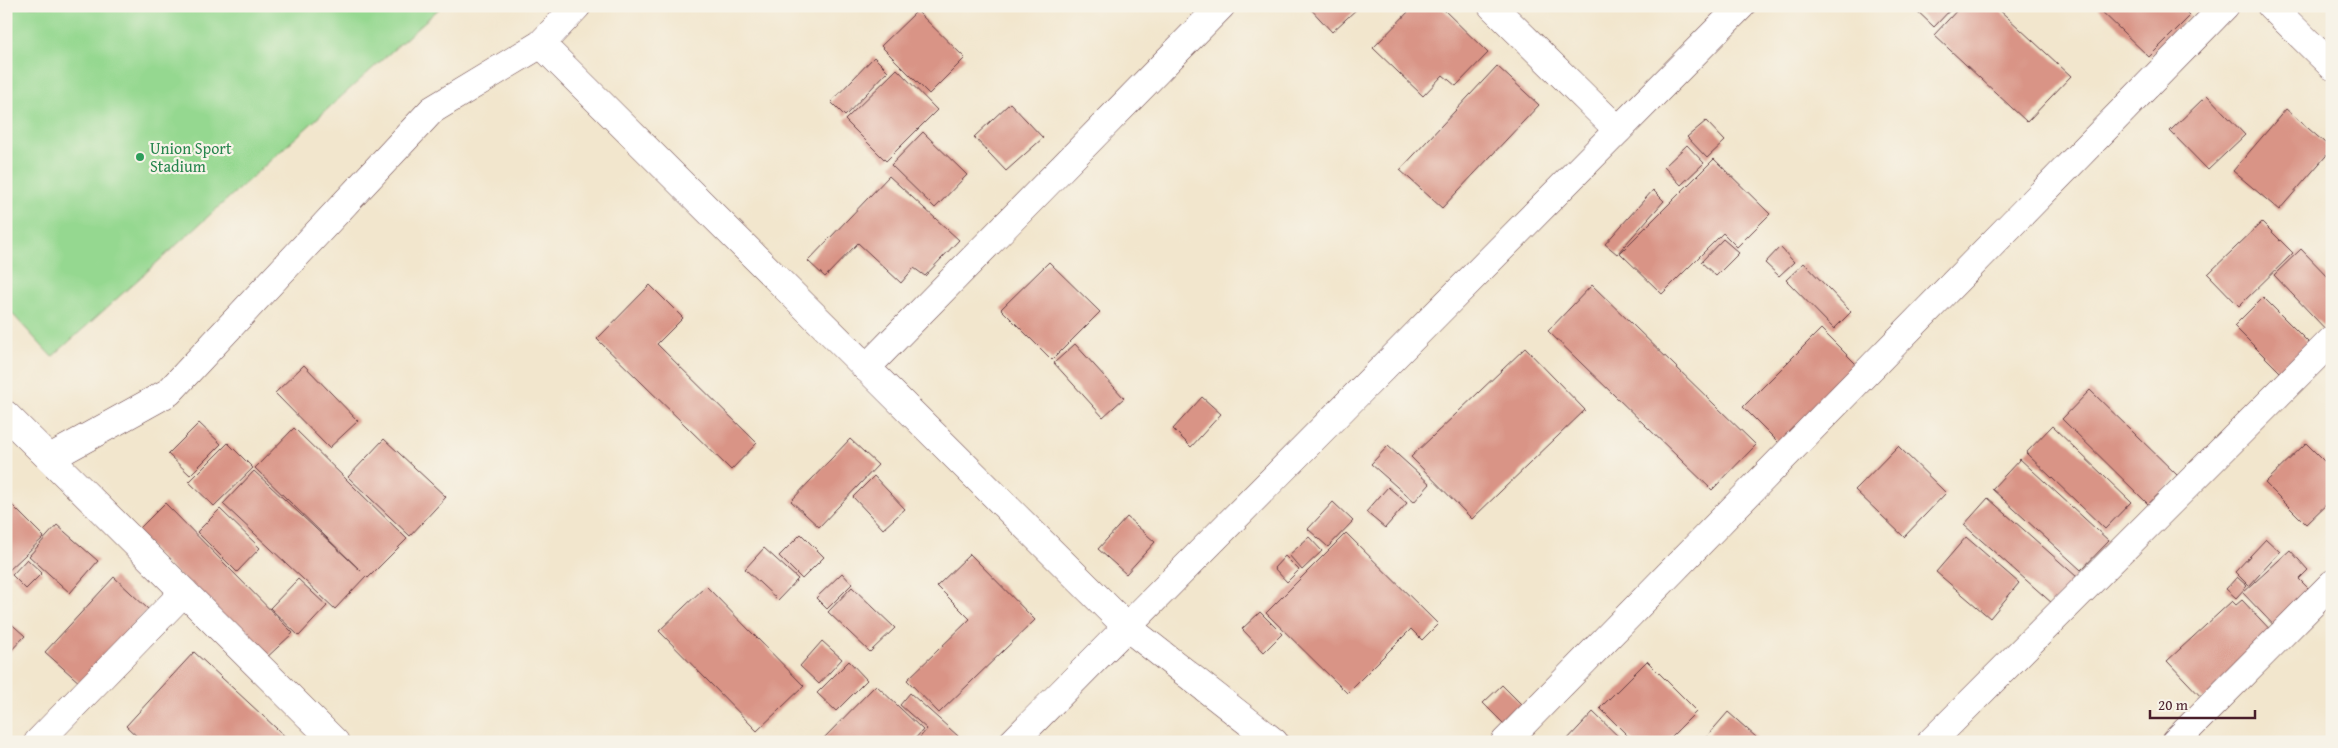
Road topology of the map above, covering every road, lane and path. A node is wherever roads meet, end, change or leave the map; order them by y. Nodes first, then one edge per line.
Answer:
1 (577, 6) edge
2 (1220, 6) edge
3 (1492, 6) edge
4 (1741, 6) edge
5 (2225, 6) edge
6 (2271, 6) edge
7 (541, 44) junction
8 (2332, 66) edge
9 (1618, 130) junction
10 (2332, 340) edge
11 (866, 368) junction
12 (6, 415) edge
13 (50, 458) junction
14 (2332, 584) edge
15 (184, 592) junction
16 (1127, 627) junction
17 (38, 742) edge
18 (335, 742) edge
19 (1013, 742) edge
20 (1274, 742) edge
21 (1505, 742) edge
22 (1931, 742) edge
23 (2175, 742) edge

1 - 7 street
2 - 11 street
3 - 9 street
4 - 9 street
5 - 21 street
6 - 8 street
7 - 11 street
7 - 13 street
9 - 16 street
10 - 22 street
11 - 16 street
12 - 13 street
13 - 15 street
14 - 23 street
15 - 17 street
15 - 18 street
16 - 19 street
16 - 20 street

